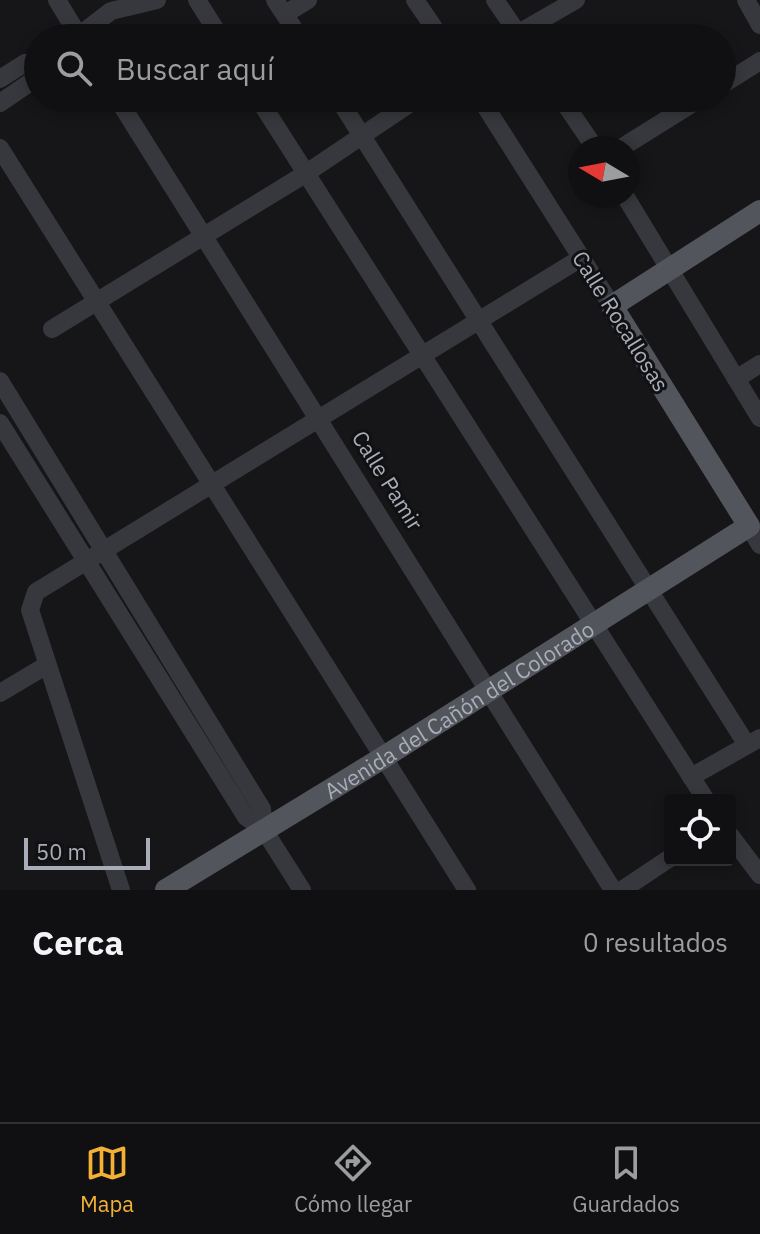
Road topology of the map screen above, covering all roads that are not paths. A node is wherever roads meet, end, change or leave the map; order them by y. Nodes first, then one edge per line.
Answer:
1 (57, 0) edge
2 (157, 0) edge
3 (197, 0) edge
4 (308, 0) edge
5 (415, 0) edge
6 (495, 0) edge
7 (576, 0) edge
8 (746, 0) edge
9 (280, 7) edge
10 (71, 24) edge
11 (94, 24) edge
12 (212, 24) edge
13 (291, 24) edge
14 (431, 24) edge
15 (509, 24) edge
16 (537, 24) edge
17 (760, 25) edge
18 (760, 61) edge
19 (24, 64) edge
20 (736, 76) edge
21 (0, 79) edge
22 (24, 87) edge
23 (0, 103) edge
24 (126, 112) edge
25 (267, 112) edge
26 (347, 112) edge
27 (397, 112) edge
28 (489, 112) edge
29 (571, 112) edge
30 (679, 112) edge
31 (362, 136) junction
32 (587, 136) edge
33 (640, 136) edge
34 (0, 148) edge
35 (305, 174) junction
36 (632, 208) edge
37 (760, 211) edge
38 (203, 237) junction
39 (581, 258) junction
40 (669, 268) junction
41 (94, 301) junction
42 (612, 306) junction
43 (481, 319) junction
44 (52, 329) dead end
45 (425, 356) junction
46 (760, 364) edge
47 (736, 379) junction
48 (0, 381) edge
49 (321, 418) junction
50 (760, 418) edge
51 (0, 423) edge
52 (211, 488) junction
53 (754, 535) edge
54 (106, 552) junction
55 (89, 562) junction
56 (651, 589) junction
57 (593, 625) junction
58 (47, 665) junction
59 (491, 690) junction
60 (0, 693) edge
61 (754, 742) edge
62 (384, 757) junction
63 (691, 777) junction
64 (702, 794) edge
65 (264, 830) junction
66 (736, 843) edge
67 (664, 862) edge
68 (760, 875) edge
69 (121, 890) edge
70 (166, 890) edge
71 (302, 890) edge
72 (467, 890) edge
73 (613, 890) edge
74 (622, 890) edge

1 - 10 street
2 - 11 street
3 - 12 street
4 - 9 street
5 - 14 street
6 - 15 street
7 - 16 street
8 - 17 street
9 - 13 street
18 - 20 street
19 - 21 street
22 - 23 street
24 - 38 street, Calle Pamir
25 - 35 street
26 - 31 street
27 - 31 street
28 - 39 street, Calle Rocallosas
29 - 32 street
30 - 33 street
31 - 35 street
31 - 43 street
34 - 41 street
35 - 38 street
35 - 45 street
36 - 40 street
37 - 40 main road
38 - 41 street
38 - 49 street, Calle Pamir
39 - 42 street, Calle Rocallosas
39 - 43 street
40 - 42 main road
40 - 47 street
41 - 44 street
41 - 52 street
42 - 53 main road, Calle Rocallosas
43 - 45 street
43 - 56 street
45 - 49 street
45 - 57 street
46 - 47 street
47 - 50 street
48 - 54 street
49 - 52 street
49 - 59 street, Calle Pamir
51 - 55 street
52 - 54 street
52 - 62 street
53 - 56 main road, Avenida del Cañón del Colorado
54 - 55 street
54 - 65 street
55 - 58 street
55 - 65 street
56 - 57 main road, Avenida del Cañón del Colorado
56 - 61 street
57 - 59 main road, Avenida del Cañón del Colorado
57 - 63 street
58 - 60 street
58 - 69 street
59 - 62 main road, Avenida del Cañón del Colorado
59 - 73 street, Calle Pamir
61 - 63 street
62 - 65 main road, Avenida del Cañón del Colorado
62 - 72 street
63 - 64 street
65 - 70 main road, Avenida del Cañón del Colorado
65 - 71 street
66 - 68 street
67 - 74 street

